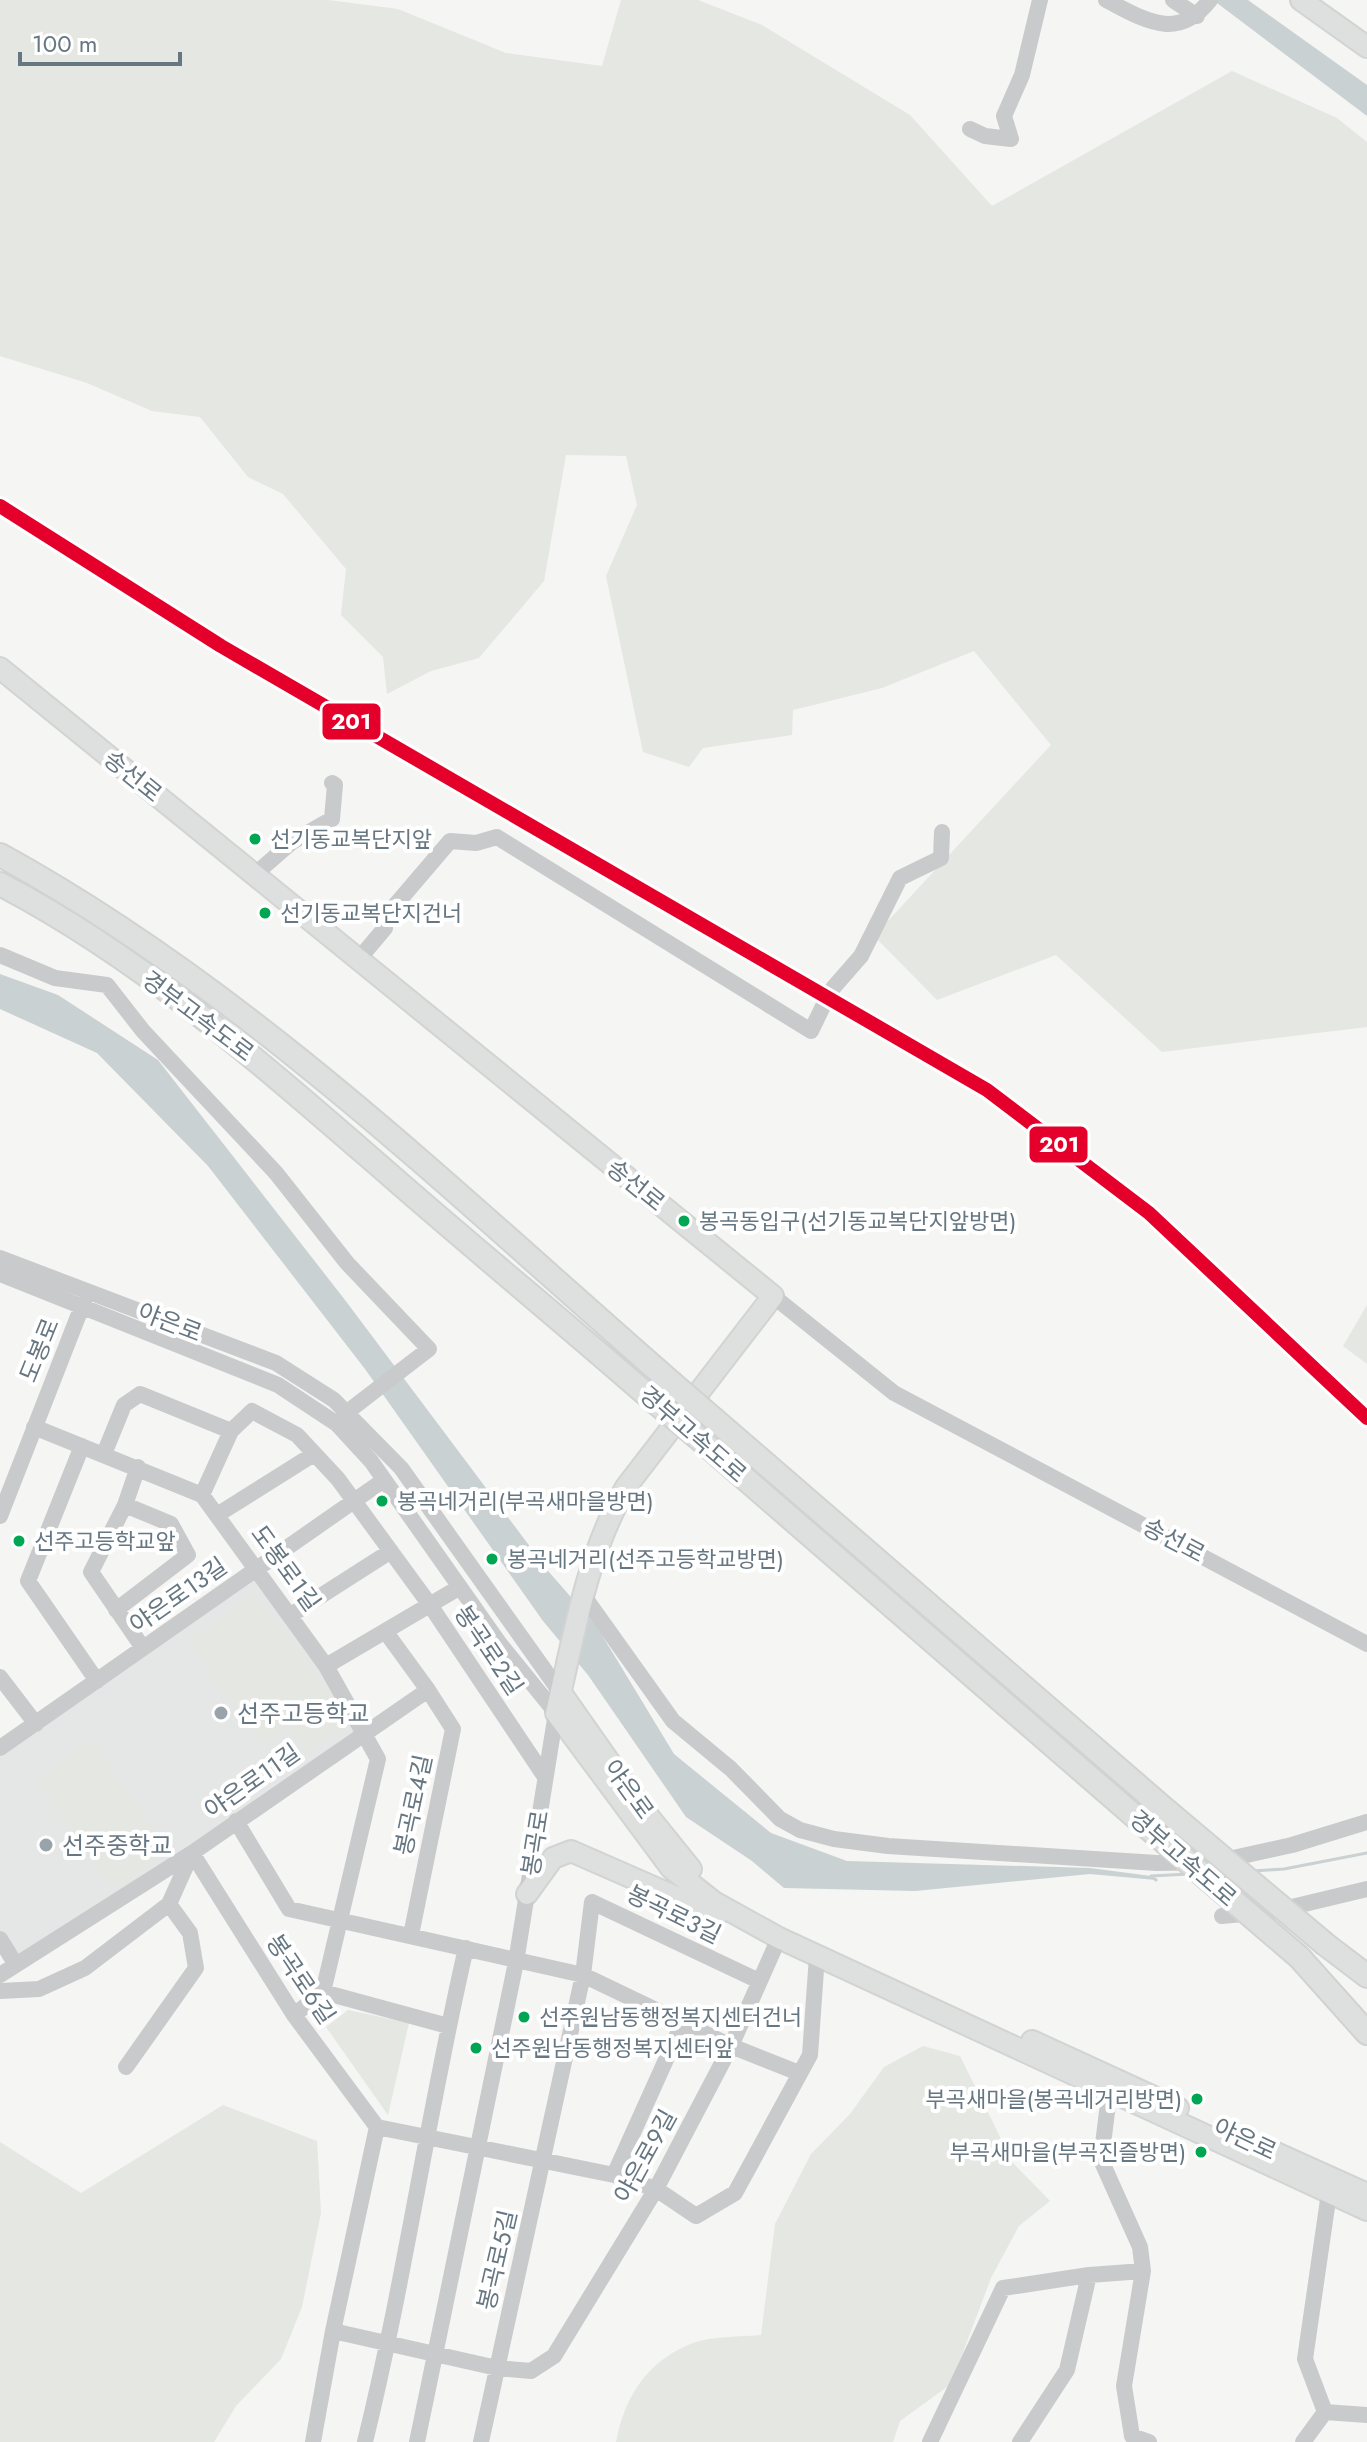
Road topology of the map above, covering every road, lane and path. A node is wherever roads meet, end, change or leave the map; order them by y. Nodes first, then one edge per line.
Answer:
1 (1040, 0) edge
2 (1106, 0) edge
3 (1173, 0) edge
4 (1210, 0) edge
5 (1301, 0) edge
6 (1197, 16) junction
7 (1367, 47) edge
8 (970, 129) dead end
9 (0, 668) edge
10 (332, 783) dead end
11 (942, 832) dead end
12 (0, 855) edge
13 (254, 875) junction
14 (0, 884) edge
15 (0, 955) edge
16 (358, 960) junction
17 (0, 1258) edge
18 (0, 1274) edge
19 (773, 1296) junction
20 (85, 1298) junction
21 (346, 1413) junction
22 (34, 1427) junction
23 (231, 1431) junction
24 (82, 1446) junction
25 (104, 1454) junction
26 (314, 1454) junction
27 (138, 1467) junction
28 (384, 1480) junction
29 (202, 1495) junction
30 (355, 1501) junction
31 (125, 1505) junction
32 (217, 1515) junction
33 (0, 1516) edge
34 (391, 1551) junction
35 (258, 1568) junction
36 (460, 1587) junction
37 (583, 1595) junction
38 (430, 1605) junction
39 (116, 1610) junction
40 (291, 1615) junction
41 (385, 1631) junction
42 (1367, 1644) edge
43 (143, 1648) junction
44 (326, 1666) junction
45 (97, 1681) junction
46 (3, 1687) edge
47 (428, 1690) junction
48 (558, 1703) junction
49 (36, 1724) junction
50 (365, 1731) junction
51 (0, 1748) edge
52 (545, 1777) junction
53 (236, 1821) junction
54 (1367, 1822) edge
55 (192, 1853) junction
56 (1367, 1889) edge
57 (527, 1894) junction
58 (169, 1904) junction
59 (1222, 1916) dead end
60 (339, 1920) junction
61 (411, 1935) junction
62 (779, 1938) junction
63 (0, 1939) edge
64 (1325, 1944) junction
65 (466, 1948) junction
66 (817, 1956) junction
67 (1299, 1957) junction
68 (516, 1962) junction
69 (16, 1965) junction
70 (1367, 1968) edge
71 (0, 1975) edge
72 (583, 1975) junction
73 (1367, 1976) edge
74 (759, 1981) junction
75 (0, 1991) edge
76 (323, 1992) junction
77 (1367, 2010) edge
78 (294, 2015) junction
79 (683, 2022) junction
80 (448, 2026) junction
81 (1367, 2033) edge
82 (731, 2046) junction
83 (126, 2067) dead end
84 (799, 2073) junction
85 (1110, 2085) junction
86 (377, 2127) junction
87 (426, 2136) junction
88 (480, 2147) junction
89 (543, 2162) junction
90 (614, 2175) junction
91 (656, 2189) junction
92 (1329, 2193) junction
93 (1367, 2194) edge
94 (1367, 2210) edge
95 (1143, 2271) junction
96 (1089, 2275) junction
97 (333, 2331) junction
98 (389, 2343) junction
99 (435, 2353) junction
100 (497, 2368) junction
101 (1325, 2412) junction
102 (1367, 2415) edge
103 (1131, 2439) edge
104 (313, 2442) edge
105 (365, 2442) edge
106 (417, 2442) edge
107 (481, 2442) edge
108 (930, 2442) edge
109 (1020, 2442) edge
110 (1149, 2442) edge
111 (1303, 2442) edge

1 - 8 street
2 - 6 street
3 - 6 street
4 - 6 street
5 - 7 main road
9 - 13 main road, 송선로
10 - 13 street
11 - 16 street
12 - 64 highway, 경부고속도로, bridge
13 - 16 main road, 송선로
14 - 67 highway, 경부고속도로, bridge
15 - 21 street
16 - 19 main road, 송선로
17 - 20 street, 야은로
18 - 20 street, 야은로
19 - 37 main road, 봉곡로
19 - 42 street, 송선로
20 - 21 street, 야은로
20 - 22 street, 도봉로
20 - 28 street, 야은로
21 - 48 street, 야은로
22 - 24 street, 도봉로1길
22 - 33 street, 도봉로
23 - 25 street
23 - 26 street, 봉곡로2길
23 - 29 street
24 - 25 street, 도봉로1길
24 - 45 street
25 - 27 street, 도봉로1길
26 - 30 street, 봉곡로2길
26 - 32 street
27 - 29 street, 도봉로1길
27 - 31 street
28 - 30 street, 야은로13길
28 - 36 street, 야은로
29 - 32 street, 도봉로1길
30 - 34 street, 봉곡로2길
30 - 35 street, 야은로13길
31 - 39 street
31 - 39 street
32 - 35 street, 도봉로1길
34 - 38 street, 봉곡로2길
34 - 40 street
35 - 40 street, 도봉로1길
35 - 43 street, 야은로13길
36 - 38 street
36 - 48 street, 야은로
37 - 48 main road, 봉곡로
37 - 54 street
38 - 41 street
38 - 52 street, 봉곡로2길
39 - 43 street
40 - 44 street, 도봉로1길
41 - 44 street
41 - 47 street
43 - 45 street, 야은로13길
44 - 50 street, 도봉로1길
45 - 49 street, 야은로13길
46 - 49 street
47 - 50 street, 야은로11길
47 - 61 street, 봉곡로4길
48 - 52 street, 봉곡로
48 - 62 main road, 야은로
48 - 85 main road, 야은로
49 - 51 street, 야은로13길
50 - 53 street, 야은로11길
50 - 60 street, 봉곡로4길
52 - 57 street, 봉곡로
53 - 55 street, 야은로11길
53 - 60 street
55 - 58 street
55 - 69 street, 야은로11길
55 - 78 street, 봉곡로6길
56 - 59 street
57 - 62 main road
57 - 68 street, 봉곡로
58 - 75 street
58 - 83 street
60 - 61 street
60 - 76 street, 봉곡로4길
61 - 65 street
62 - 66 main road, 야은로
62 - 74 street, 야은로9길
63 - 69 street
64 - 70 highway
64 - 73 highway, 경부고속도로
65 - 68 street
65 - 80 street
66 - 84 street
66 - 85 main road, 야은로
67 - 77 highway, 경부고속도로
67 - 81 highway
68 - 72 street
68 - 88 street, 봉곡로
69 - 71 street, 야은로11길
72 - 74 street, 봉곡로3길
72 - 79 street
72 - 89 street, 봉곡로3길
74 - 82 street, 야은로9길
76 - 78 street
76 - 80 street
78 - 86 street, 봉곡로6길
79 - 82 street
79 - 90 street
80 - 87 street
82 - 84 street
82 - 91 street, 야은로9길
84 - 91 street
85 - 92 main road, 야은로
85 - 93 main road, 야은로
85 - 95 street
86 - 87 street
86 - 97 street
87 - 88 street
87 - 98 street
88 - 89 street
88 - 99 street, 봉곡로
89 - 90 street
89 - 100 street, 봉곡로5길
90 - 91 street
91 - 100 street, 야은로9길
92 - 94 main road, 야은로
92 - 101 street
95 - 96 street
95 - 103 street
96 - 108 street
96 - 109 street
97 - 98 street
97 - 104 street
98 - 99 street
98 - 105 street
99 - 100 street
99 - 106 street, 봉곡로
100 - 107 street, 봉곡로5길
101 - 102 street
101 - 111 street
103 - 110 street

